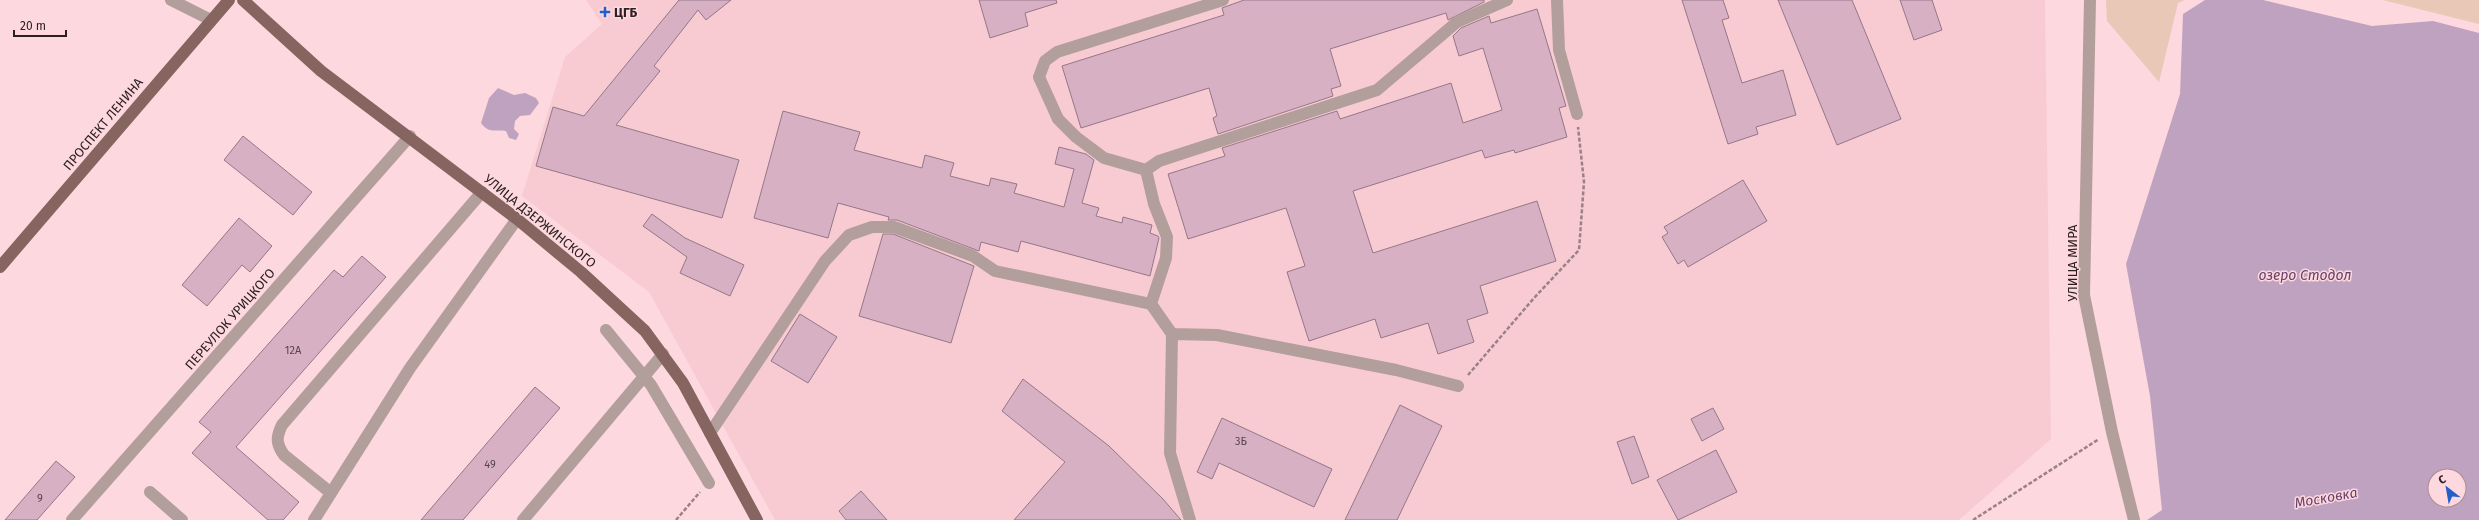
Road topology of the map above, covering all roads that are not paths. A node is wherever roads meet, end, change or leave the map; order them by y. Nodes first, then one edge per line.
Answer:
1 (171, 0) edge
2 (229, 0) edge
3 (243, 0) edge
4 (1223, 0) edge
5 (1557, 0) edge
6 (2090, 0) edge
7 (1502, 1) edge
8 (211, 20) junction
9 (1577, 114) road end
10 (410, 136) junction
11 (1146, 170) junction
12 (482, 192) junction
13 (517, 219) junction
14 (0, 267) edge
15 (1151, 304) junction
16 (606, 330) dead end
17 (1172, 334) junction
18 (663, 354) junction
19 (644, 377) junction
20 (1458, 386) road end
21 (710, 433) junction
22 (709, 483) road end
23 (150, 492) dead end
24 (331, 493) junction
25 (2133, 518) edge
26 (72, 520) edge
27 (182, 520) edge
28 (314, 520) edge
29 (523, 520) edge
30 (757, 520) edge
31 (1190, 520) edge

1 - 8 street
2 - 8 main road, ПРОСПЕКТ ЛЕНИНА
3 - 10 main road, УЛИЦА ДЗЕРЖИНСКОГО
4 - 11 street
5 - 9 street
6 - 25 street, УЛИЦА МИРА
7 - 11 street
8 - 14 main road, ПРОСПЕКТ ЛЕНИНА
10 - 12 main road, УЛИЦА ДЗЕРЖИНСКОГО
10 - 26 street, ПЕРЕУЛОК УРИЦКОГО
11 - 15 street
12 - 13 main road, УЛИЦА ДЗЕРЖИНСКОГО
12 - 24 street
13 - 18 main road, УЛИЦА ДЗЕРЖИНСКОГО
13 - 24 street
15 - 17 street
15 - 21 street
16 - 19 street
17 - 20 street
17 - 31 street
18 - 19 street
18 - 21 main road, УЛИЦА ДЗЕРЖИНСКОГО
19 - 22 street
19 - 29 street
21 - 30 main road, УЛИЦА ДЗЕРЖИНСКОГО
23 - 27 street
24 - 28 street

